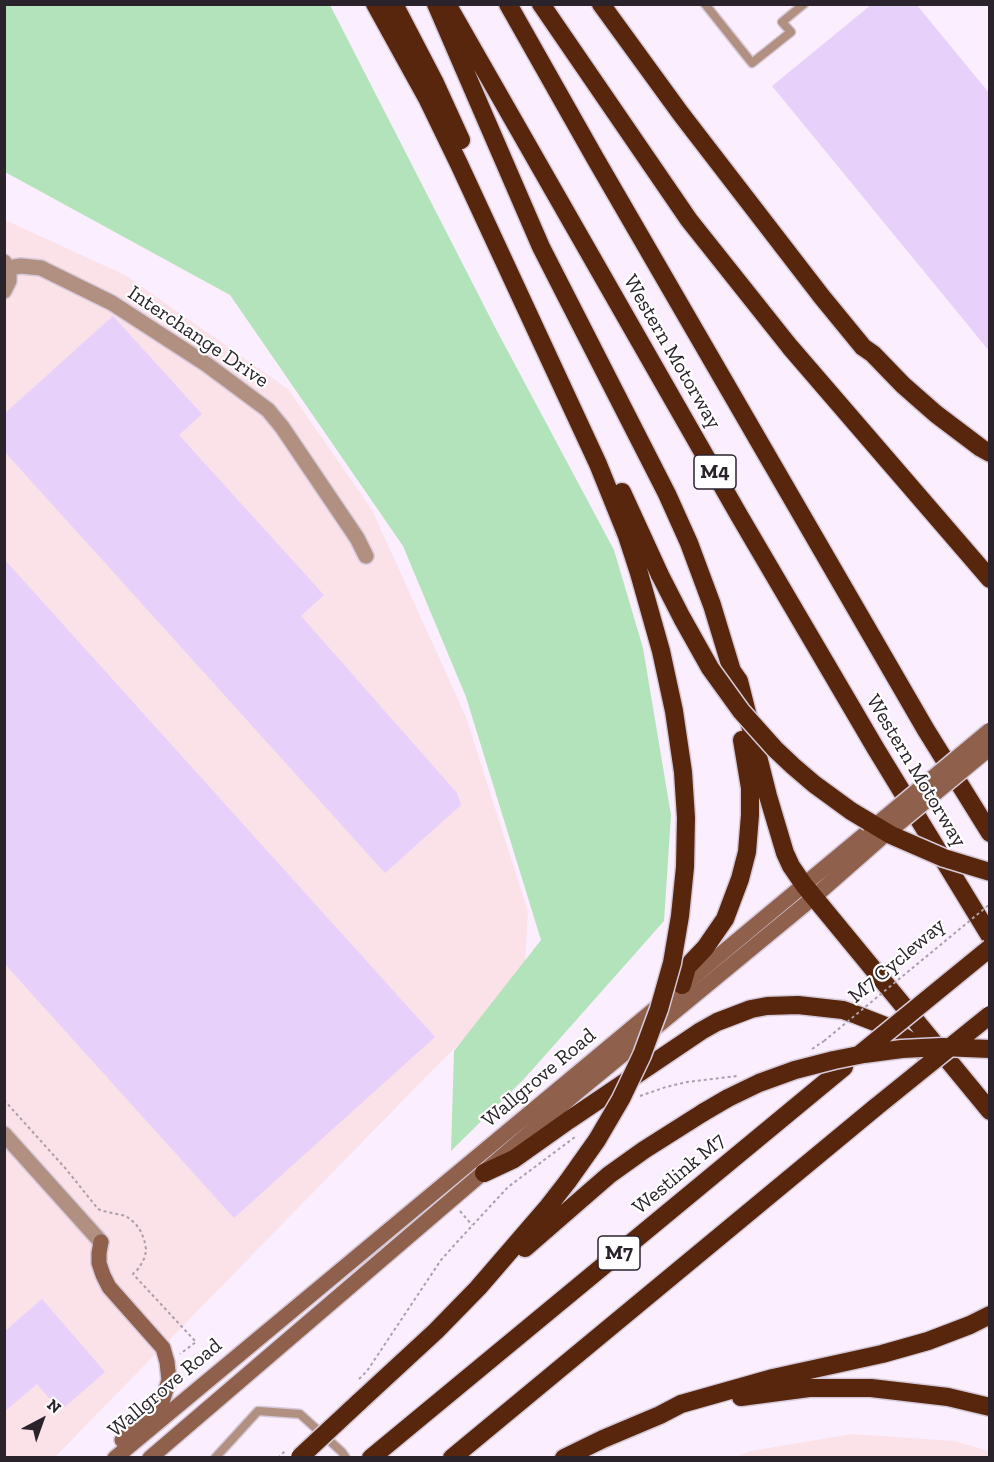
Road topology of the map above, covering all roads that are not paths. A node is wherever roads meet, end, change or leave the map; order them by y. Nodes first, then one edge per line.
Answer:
1 (375, 4) edge
2 (394, 4) edge
3 (436, 4) edge
4 (447, 4) edge
5 (508, 4) edge
6 (541, 4) edge
7 (601, 4) edge
8 (705, 4) edge
9 (804, 4) edge
10 (6, 265) edge
11 (4, 291) edge
12 (863, 347) junction
13 (990, 453) edge
14 (990, 463) edge
15 (952, 536) junction
16 (366, 555) dead end
17 (990, 557) edge
18 (990, 579) edge
19 (732, 671) junction
20 (990, 730) edge
21 (990, 748) edge
22 (990, 833) edge
23 (876, 834) junction
24 (990, 872) edge
25 (809, 891) junction
26 (990, 936) edge
27 (990, 948) edge
28 (682, 986) junction
29 (990, 1015) edge
30 (990, 1049) edge
31 (953, 1066) junction
32 (990, 1111) edge
33 (4, 1134) edge
34 (484, 1173) junction
35 (101, 1242) joint
36 (478, 1288) junction
37 (990, 1315) edge
38 (990, 1407) edge
39 (660, 1415) junction
40 (296, 1454) edge
41 (106, 1458) edge
42 (115, 1458) edge
43 (150, 1458) edge
44 (215, 1458) edge
45 (346, 1458) edge
46 (371, 1458) edge
47 (452, 1458) edge
48 (564, 1458) edge

1 - 36 highway, bridge
2 - 24 highway, bridge
3 - 19 highway
4 - 26 highway, Western Motorway / M4
5 - 22 highway, Western Motorway / M4
6 - 15 highway
7 - 12 highway
8 - 9 lane
10 - 11 street
10 - 16 street, Interchange Drive
12 - 13 highway
12 - 14 highway
15 - 17 highway
15 - 18 highway
19 - 25 highway
19 - 28 highway
20 - 23 main road, Wallgrove Road, bridge
21 - 23 main road, Wallgrove Road, bridge
23 - 25 main road, Wallgrove Road
25 - 28 main road, Wallgrove Road
25 - 31 highway
25 - 34 main road, Wallgrove Road
27 - 46 highway, Westlink M7 / M7, bridge
28 - 42 main road, Wallgrove Road
29 - 47 highway, M7, bridge
30 - 36 highway, bridge
31 - 32 highway
31 - 34 highway
33 - 35 street
34 - 43 main road, Wallgrove Road
35 - 41 main road
36 - 40 highway, bridge
37 - 39 highway
38 - 39 highway
39 - 48 highway
44 - 45 lane

